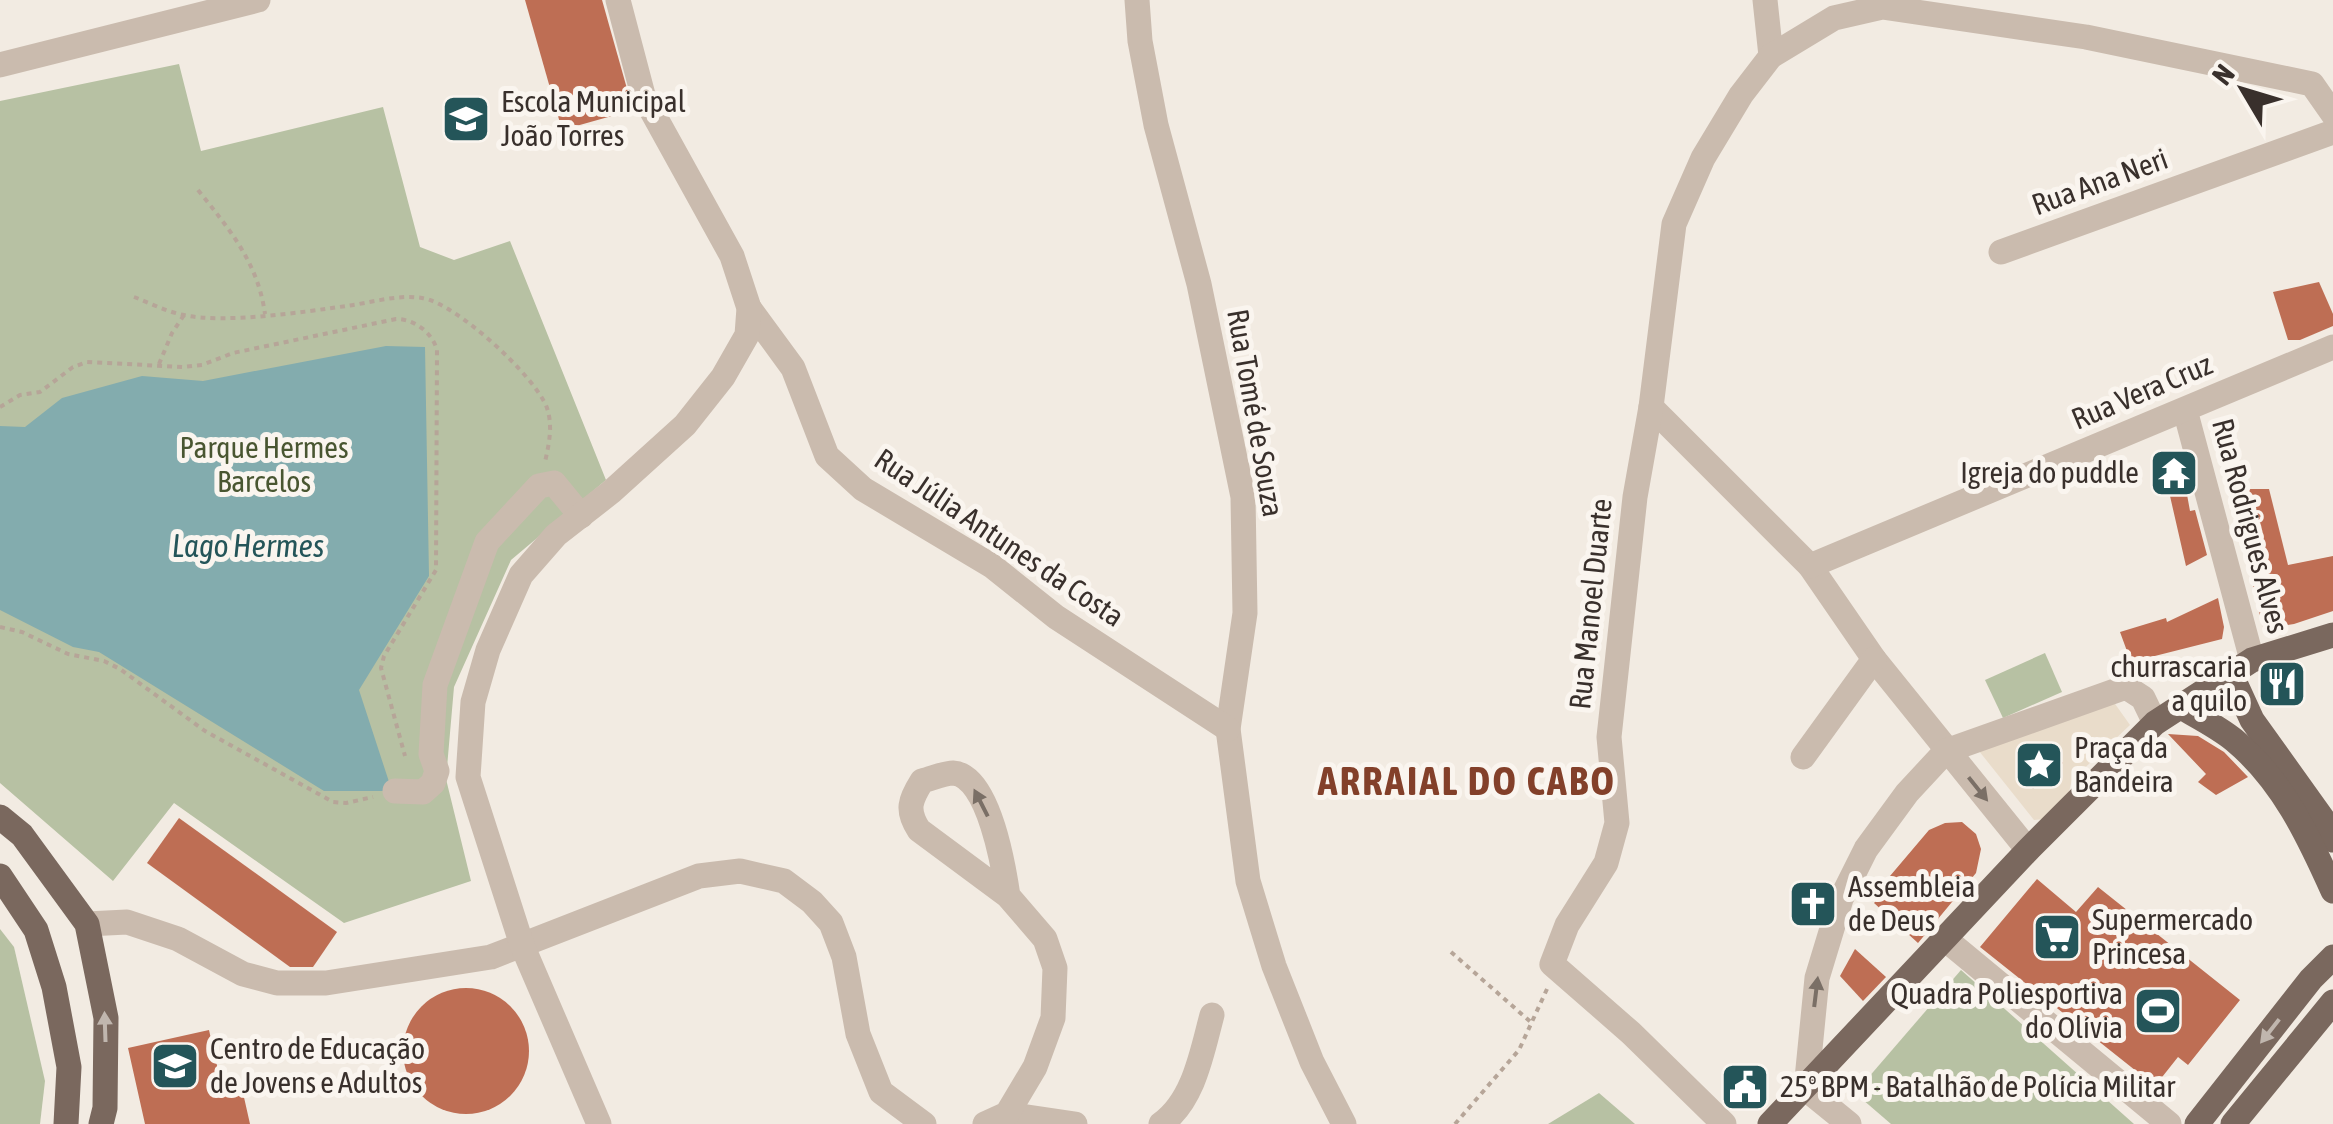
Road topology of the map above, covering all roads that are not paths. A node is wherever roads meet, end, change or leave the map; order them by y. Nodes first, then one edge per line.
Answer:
1 (258, 0) edge
2 (618, 0) edge
3 (1137, 0) edge
4 (1765, 0) edge
5 (1771, 56) junction
6 (0, 65) edge
7 (2322, 84) edge
8 (2333, 114) edge
9 (2333, 132) edge
10 (2002, 252) dead end
11 (749, 308) junction
12 (2333, 347) edge
13 (1651, 406) junction
14 (2184, 410) junction
15 (580, 516) junction
16 (1810, 566) junction
17 (2333, 635) edge
18 (1874, 658) junction
19 (2242, 667) junction
20 (2180, 707) junction
21 (2252, 720) junction
22 (2154, 723) junction
23 (1228, 729) junction
24 (2232, 738) junction
25 (1946, 751) junction
26 (1803, 757) dead end
27 (395, 791) road end
28 (0, 817) edge
29 (2324, 828) edge
30 (2028, 850) junction
31 (0, 876) edge
32 (2333, 890) edge
33 (1008, 896) junction
34 (87, 924) junction
35 (1945, 939) junction
36 (522, 946) junction
37 (2333, 957) edge
38 (2333, 1002) edge
39 (1212, 1015) dead end
40 (1806, 1089) junction
41 (996, 1119) edge
42 (66, 1124) edge
43 (101, 1124) edge
44 (599, 1124) edge
45 (924, 1124) edge
46 (1075, 1124) edge
47 (1161, 1124) edge
48 (1344, 1124) edge
49 (1724, 1124) edge
50 (1770, 1124) edge
51 (1850, 1124) edge
52 (2169, 1124) edge
53 (2197, 1124) edge
54 (2233, 1124) edge

1 - 6 street
2 - 11 street, Rua Júlia Antunes da Costa
3 - 23 street, Rua Tomé de Souza
4 - 5 street
5 - 7 street, Rua Manoel Duarte
5 - 13 street, Rua Manoel Duarte
7 - 8 street, Rua Manoel Duarte
9 - 10 street, Rua Ana Neri
11 - 15 street
11 - 23 street, Rua Júlia Antunes da Costa
12 - 14 street, Rua Vera Cruz
13 - 16 street
13 - 49 street, Rua Manoel Duarte
14 - 16 street, Rua Vera Cruz
14 - 19 street, Rua Rodrigues Alves
15 - 27 street
15 - 36 street
16 - 18 street
17 - 19 main road
18 - 25 street
18 - 26 street
19 - 20 main road
19 - 21 main road, Rua Rodrigues Alves
20 - 22 main road
20 - 24 main road, Rua Rodrigues Alves
21 - 24 main road
21 - 29 main road, Rua Rodrigues Alves
22 - 25 street
22 - 30 main road
23 - 48 street, Rua Tomé de Souza
24 - 29 main road, Rua Rodrigues Alves
25 -> 30 street
40 -> 25 street
28 - 34 main road
29 - 32 main road, Rua Rodrigues Alves
30 - 35 main road
31 - 42 main road
33 -> 33 street
33 - 41 street
34 - 36 street
43 -> 34 main road
35 - 40 main road
35 - 52 street
36 - 44 street
36 - 45 street
37 -> 53 main road
38 - 54 main road
39 - 47 street
40 - 50 main road
40 - 51 street
41 - 46 street

